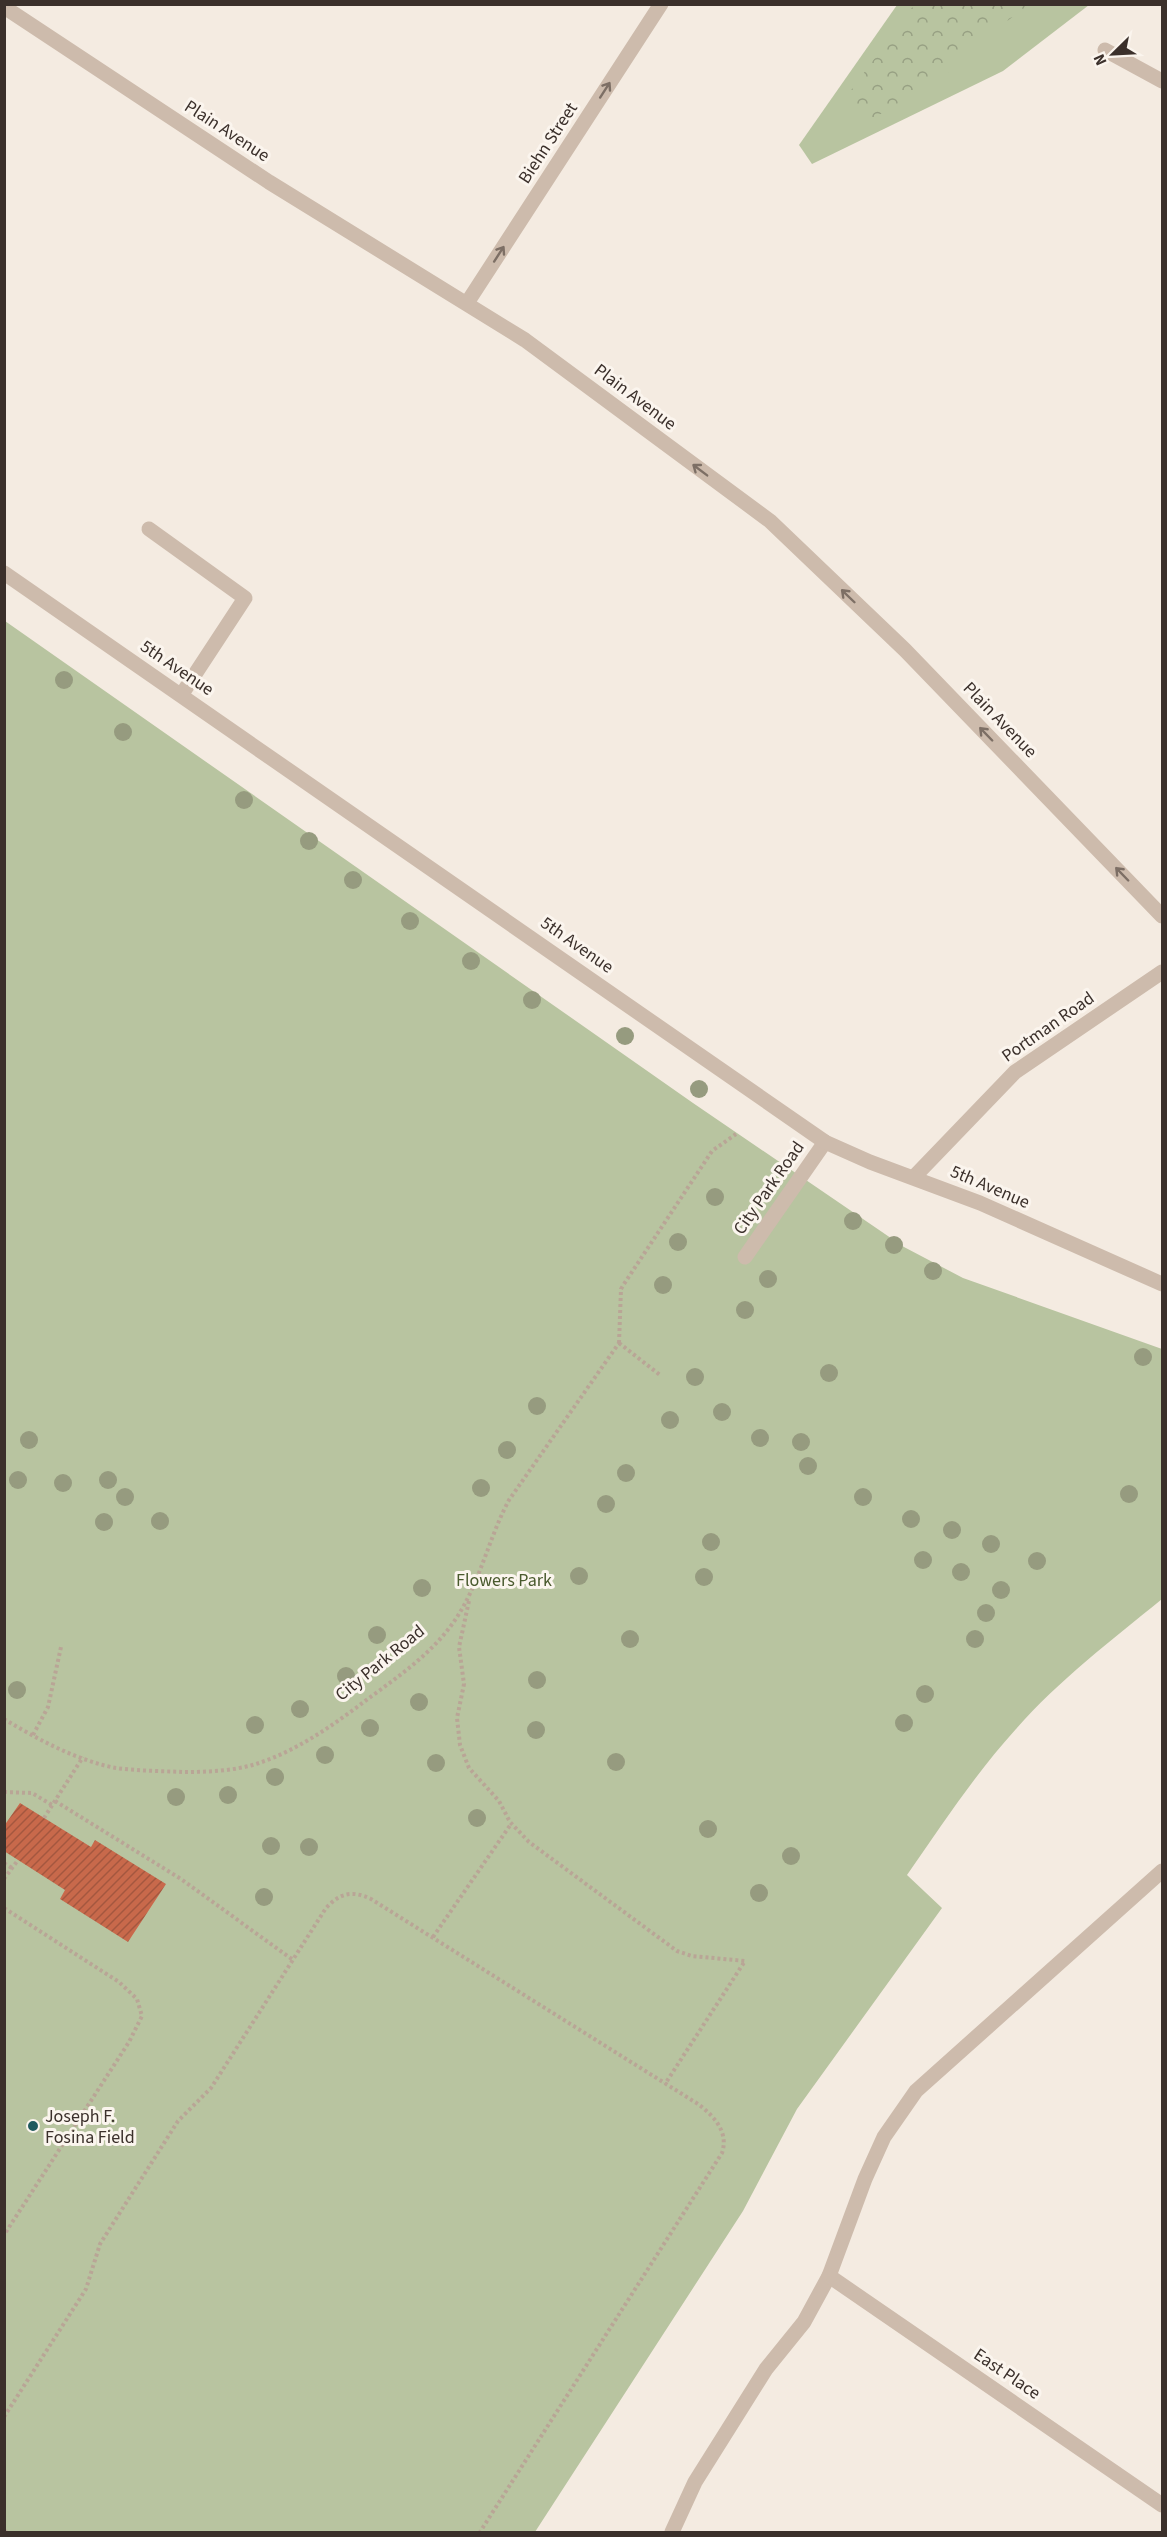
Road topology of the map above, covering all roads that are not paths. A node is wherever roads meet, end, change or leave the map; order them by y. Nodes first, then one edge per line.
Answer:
1 (661, 4) edge
2 (4, 7) edge
3 (1105, 50) dead end
4 (1162, 81) edge
5 (467, 303) junction
6 (149, 530) dead end
7 (4, 573) edge
8 (182, 694) junction
9 (1162, 916) edge
10 (1162, 972) edge
11 (825, 1142) junction
12 (914, 1176) junction
13 (745, 1257) dead end
14 (1162, 1284) edge
15 (1162, 1871) edge
16 (829, 2276) junction
17 (1162, 2505) edge
18 (672, 2532) edge

5 -> 1 street, Biehn Street
2 - 5 street, Plain Avenue
3 - 4 street
9 -> 5 street, Plain Avenue
6 - 8 street
7 - 8 street, 5th Avenue
8 - 11 street, 5th Avenue
10 - 12 street, Portman Road
11 - 12 street, 5th Avenue
11 - 13 street, City Park Road
12 - 14 street, 5th Avenue
15 - 16 street
16 - 17 street, East Place
16 - 18 street

